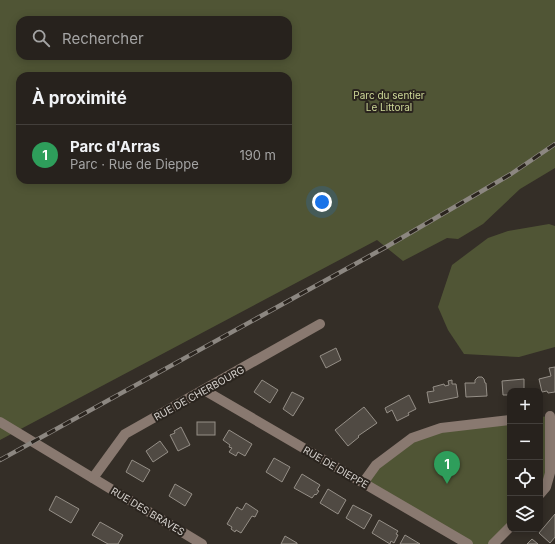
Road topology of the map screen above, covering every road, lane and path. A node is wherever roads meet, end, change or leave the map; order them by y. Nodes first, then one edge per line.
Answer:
1 (320, 324) dead end
2 (204, 390) junction
3 (548, 416) edge
4 (507, 420) edge
5 (0, 422) edge
6 (93, 478) junction
7 (363, 483) junction
8 (543, 490) edge
9 (507, 530) edge
10 (202, 544) edge
11 (468, 544) edge
12 (493, 544) edge

1 - 2 street, RUE DE CHERBOURG
2 - 6 street, RUE DE CHERBOURG
2 - 7 street, RUE DE DIEPPE
3 - 8 street
4 - 7 street
5 - 6 street, RUE DES BRAVES
6 - 10 street, RUE DES BRAVES
7 - 11 street, RUE DE DIEPPE
9 - 12 street

